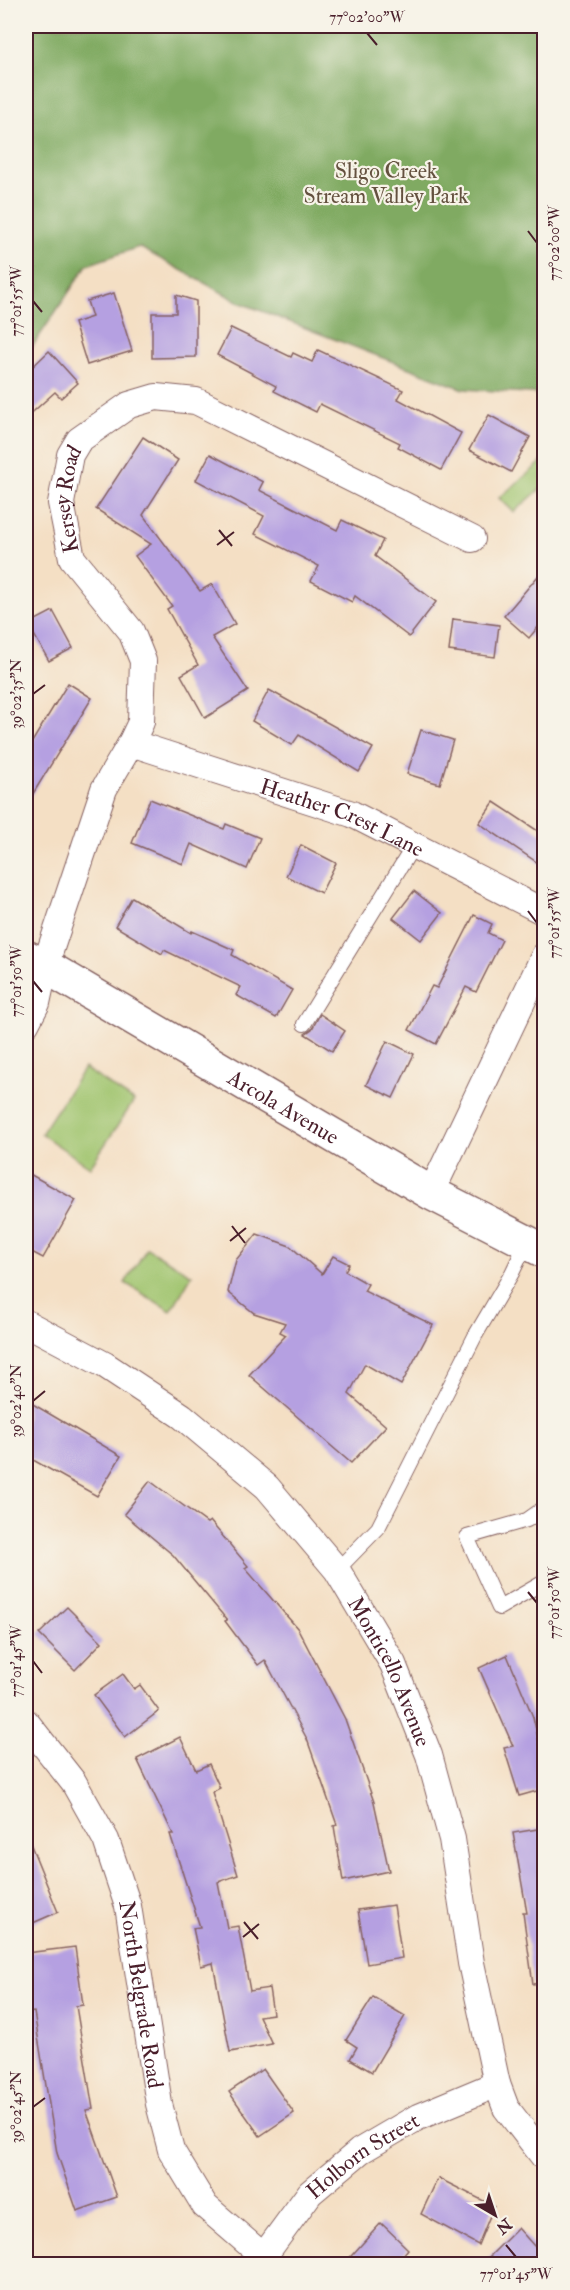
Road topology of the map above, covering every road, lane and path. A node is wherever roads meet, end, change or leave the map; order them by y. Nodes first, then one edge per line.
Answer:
1 (472, 538) dead end
2 (131, 743) junction
3 (414, 845) junction
4 (544, 912) edge
5 (544, 956) edge
6 (35, 962) edge
7 (26, 1024) edge
8 (304, 1024) dead end
9 (431, 1193) junction
10 (536, 1246) edge
11 (26, 1323) edge
12 (544, 1508) edge
13 (337, 1570) junction
14 (544, 1582) edge
15 (26, 1722) edge
16 (497, 2084) junction
17 (544, 2157) edge
18 (261, 2260) edge

1 - 2 street, Kersey Road
2 - 3 street, Heather Crest Lane
2 - 6 street, Kersey Road
3 - 4 street, Heather Crest Lane
3 - 8 lane
5 - 9 street
6 - 7 street, Kersey Road
6 - 9 street, Arcola Avenue
9 - 10 street, Arcola Avenue
10 - 13 lane
11 - 13 street, Monticello Avenue
12 - 14 lane
13 - 16 street, Monticello Avenue
15 - 18 street, North Belgrade Road
16 - 17 street, Monticello Avenue
16 - 18 street, Holborn Street

